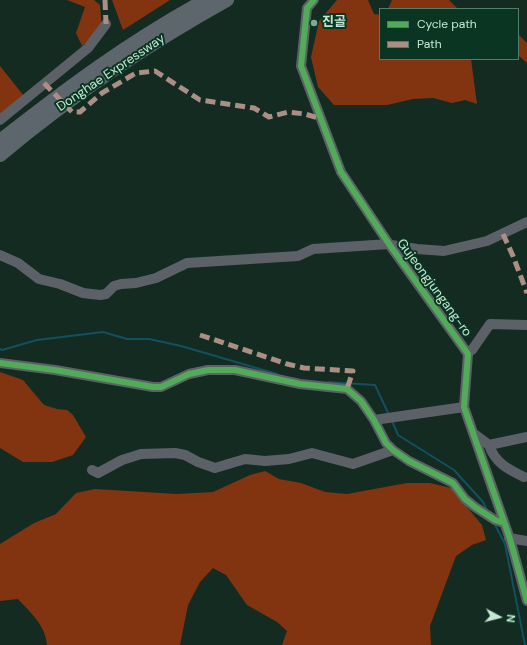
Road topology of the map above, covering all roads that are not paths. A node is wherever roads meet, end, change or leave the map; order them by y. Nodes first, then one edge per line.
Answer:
1 (206, 0) edge
2 (227, 0) edge
3 (314, 0) edge
4 (106, 24) dead end
5 (0, 120) edge
6 (0, 141) edge
7 (0, 155) edge
8 (527, 222) edge
9 (390, 245) junction
10 (0, 256) edge
11 (527, 325) edge
12 (467, 352) junction
13 (0, 363) edge
14 (464, 407) junction
15 (377, 419) junction
16 (473, 433) junction
17 (527, 437) edge
18 (489, 445) junction
19 (393, 450) junction
20 (92, 470) dead end
21 (523, 473) edge
22 (500, 521) junction
23 (510, 538) junction
24 (527, 541) edge
25 (527, 601) edge

1 - 6 highway, Donghae Expressway
2 - 7 highway, Donghae Expressway
3 - 9 street, Gujeongjungang-ro
4 - 5 street
8 - 9 street
9 - 10 street
9 - 12 street, Gujeongjungang-ro
11 - 12 street
12 - 14 street, Gujeongjungang-ro
13 - 15 street
14 - 15 street
14 - 16 street, Gujeongjungang-ro
15 - 19 street
16 - 18 street
16 - 22 street, Gujeongjungang-ro
17 - 18 street
18 - 21 street
19 - 20 street
19 - 22 street
22 - 23 street, Gujeongjungang-ro
23 - 24 street
23 - 25 street, Gujeongjungang-ro

